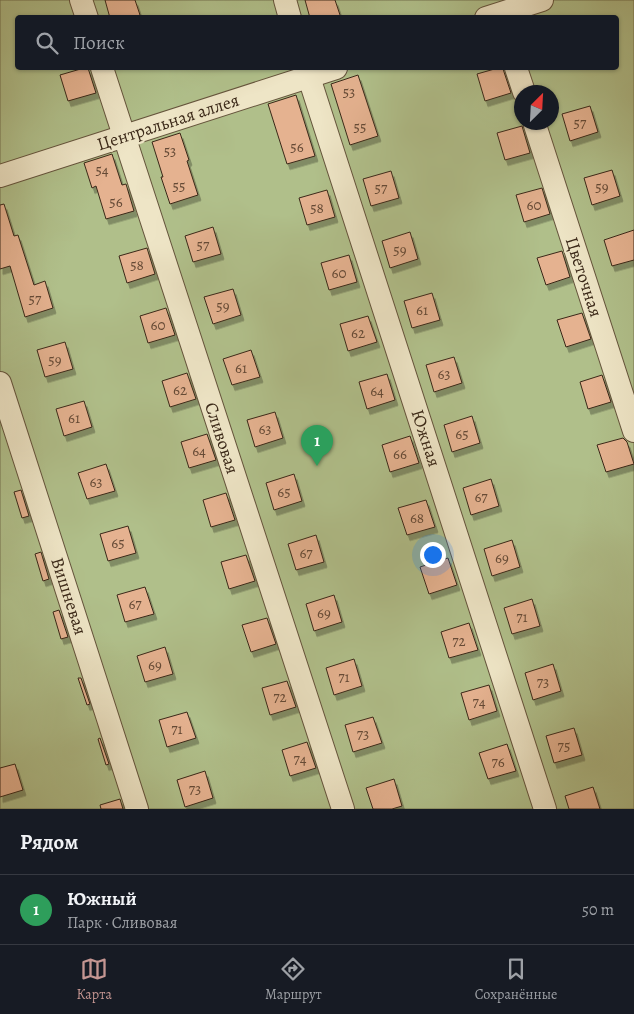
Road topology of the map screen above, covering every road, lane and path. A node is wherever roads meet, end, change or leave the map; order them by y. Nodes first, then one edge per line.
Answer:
1 (81, 0) edge
2 (285, 0) edge
3 (542, 0) edge
4 (494, 12) edge
5 (86, 15) edge
6 (289, 15) edge
7 (103, 70) edge
8 (322, 70) edge
9 (517, 70) edge
10 (308, 72) edge
11 (522, 85) edge
12 (537, 130) edge
13 (124, 136) junction
14 (0, 176) edge
15 (0, 383) edge
16 (634, 431) edge
17 (137, 809) edge
18 (343, 809) edge
19 (546, 809) edge

1 - 5 street
2 - 6 street
3 - 4 street
7 - 13 street, Сливовая
8 - 10 street, Центральная аллея
9 - 11 street
10 - 13 street, Центральная аллея
10 - 19 street, Южная
12 - 16 street, Цветочная
13 - 14 street, Центральная аллея
13 - 18 street, Сливовая
15 - 17 street, Вишневая

